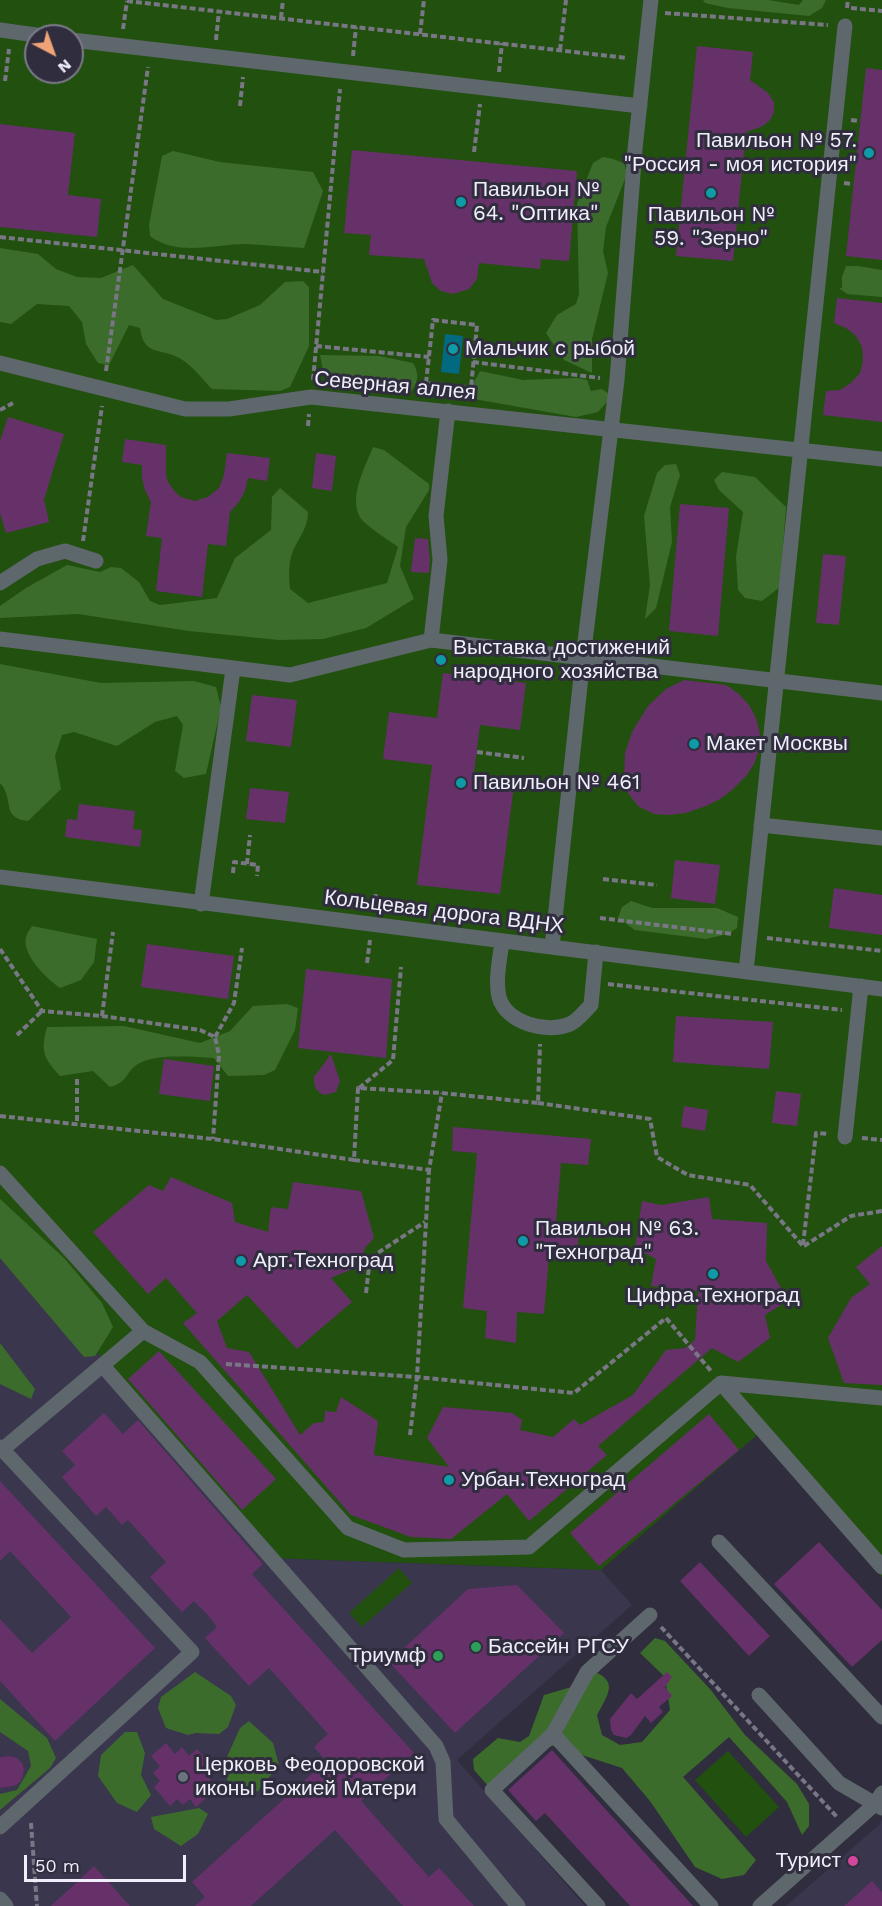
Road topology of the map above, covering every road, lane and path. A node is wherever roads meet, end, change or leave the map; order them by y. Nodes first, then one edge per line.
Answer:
1 (127, 0) edge
2 (283, 0) edge
3 (424, 0) edge
4 (566, 0) edge
5 (848, 0) edge
6 (650, 6) edge
7 (847, 7) junction
8 (219, 11) junction
9 (882, 11) edge
10 (280, 18) junction
11 (845, 26) junction
12 (356, 27) junction
13 (5, 31) edge
14 (24, 34) edge
15 (420, 34) junction
16 (84, 41) edge
17 (502, 43) junction
18 (121, 46) junction
19 (150, 50) junction
20 (560, 50) junction
21 (214, 57) junction
22 (645, 60) junction
23 (245, 61) junction
24 (347, 72) junction
25 (5, 81) dead end
26 (489, 89) junction
27 (240, 106) dead end
28 (640, 106) junction
29 (474, 152) dead end
30 (0, 237) edge
31 (123, 250) junction
32 (323, 272) junction
33 (316, 346) junction
34 (429, 357) junction
35 (473, 362) junction
36 (0, 363) edge
37 (617, 380) junction
38 (104, 388) junction
39 (311, 397) junction
40 (13, 403) dead end
41 (0, 410) edge
42 (448, 411) junction
43 (308, 426) dead end
44 (611, 429) junction
45 (800, 450) junction
46 (882, 459) edge
47 (81, 556) junction
48 (96, 561) dead end
49 (0, 583) edge
50 (0, 639) edge
51 (431, 640) junction
52 (584, 658) junction
53 (233, 669) junction
54 (776, 681) junction
55 (882, 693) edge
56 (477, 752) dead end
57 (524, 758) dead end
58 (761, 825) junction
59 (250, 835) dead end
60 (882, 838) edge
61 (246, 864) junction
62 (233, 873) dead end
63 (257, 876) dead end
64 (0, 877) edge
65 (603, 879) dead end
66 (657, 885) dead end
67 (376, 891) dead end
68 (201, 904) junction
69 (374, 911) dead end
70 (113, 932) dead end
71 (370, 939) dead end
72 (502, 941) junction
73 (552, 947) junction
74 (242, 948) dead end
75 (0, 949) edge
76 (596, 952) junction
77 (367, 963) dead end
78 (401, 967) dead end
79 (746, 972) junction
80 (593, 982) junction
81 (861, 986) junction
82 (882, 989) edge
83 (42, 1011) junction
84 (858, 1012) junction
85 (102, 1016) junction
86 (540, 1029) junction
87 (16, 1035) dead end
88 (214, 1037) junction
89 (77, 1079) dead end
90 (358, 1088) junction
91 (442, 1093) junction
92 (538, 1103) junction
93 (0, 1116) edge
94 (77, 1124) junction
95 (845, 1137) junction
96 (213, 1139) junction
97 (882, 1140) edge
98 (354, 1160) junction
99 (429, 1170) junction
100 (0, 1173) edge
101 (882, 1211) edge
102 (426, 1222) junction
103 (803, 1246) junction
104 (362, 1257) dead end
105 (370, 1258) junction
106 (366, 1293) dead end
107 (143, 1330) junction
108 (200, 1362) junction
109 (103, 1366) junction
110 (417, 1377) junction
111 (721, 1383) junction
112 (882, 1398) edge
113 (410, 1435) dead end
114 (1, 1448) edge
115 (719, 1542) dead end
116 (882, 1567) edge
117 (650, 1615) joint
118 (759, 1695) dead end
119 (882, 1717) edge
120 (553, 1734) junction
121 (30, 1800) junction
122 (880, 1802) edge
123 (0, 1827) edge
124 (848, 1828) junction
125 (0, 1899) edge
126 (6, 1906) edge
127 (37, 1906) edge
128 (518, 1906) edge
129 (598, 1906) edge
130 (711, 1906) edge
131 (760, 1906) edge

1 - 8 path
1 - 18 path
2 - 10 path
3 - 15 path
4 - 20 path
5 - 7 path
6 - 11 path
6 - 22 street
7 - 9 path
7 - 11 path
8 - 10 path
8 - 21 path
10 - 12 path
11 - 45 street
12 - 15 path
12 - 24 path
13 - 14 street
13 - 25 path
15 - 17 path
16 - 18 street
17 - 20 path
17 - 26 path
18 - 19 street
19 - 21 street
19 - 31 path
20 - 22 path
21 - 23 street
22 - 28 street
23 - 24 street
23 - 27 path
24 - 26 street
24 - 32 path
26 - 28 street
26 - 29 path
28 - 37 street
30 - 31 path
31 - 32 path
31 - 38 path
32 - 33 path
33 - 34 path
33 - 39 path
34 - 35 path
34 - 35 path
35 - 37 path
36 - 38 street, Северная аллея
37 - 44 street
38 - 39 street, Северная аллея
38 - 47 path
39 - 42 street, Северная аллея
39 - 43 path
40 - 41 path
42 - 44 street, Северная аллея
42 - 51 street
44 - 45 street, Северная аллея
44 - 52 street
45 - 46 street, Северная аллея
45 - 54 street
47 - 48 street
47 - 49 street
50 - 53 street
51 - 52 street
51 - 53 street
52 - 54 street
52 - 73 street
53 - 68 street
54 - 55 street
54 - 58 street
56 - 57 path
58 - 60 street
58 - 79 street
59 - 61 path
61 - 62 path
61 - 63 path
64 - 68 street, Кольцевая дорога ВДНХ
65 - 66 path
67 - 69 path
68 - 72 street, Кольцевая дорога ВДНХ
70 - 85 path
71 - 77 path
72 - 73 street, Кольцевая дорога ВДНХ
72 - 86 street
73 - 76 street, Кольцевая дорога ВДНХ
74 - 88 path
75 - 83 path
76 - 79 street, Кольцевая дорога ВДНХ
76 - 80 street
78 - 90 path
79 - 81 street, Кольцевая дорога ВДНХ
80 - 84 path
80 - 86 street
81 - 82 street, Кольцевая дорога ВДНХ
81 - 84 street
83 - 85 path
83 - 87 path
84 - 95 street
85 - 88 path
86 - 92 path
88 - 96 path
89 - 94 path
90 - 91 path
90 - 98 path
91 - 92 path
91 - 99 path
92 - 103 path
93 - 94 path
94 - 96 path
95 - 97 path
95 - 103 path
96 - 98 path
98 - 99 path
99 - 102 path
100 - 107 street
101 - 103 path
102 - 105 path
102 - 110 path
104 - 105 path
105 - 106 path
107 - 108 street
107 - 109 street
108 - 110 path
108 - 111 street
109 - 114 street
109 - 128 street
110 - 111 path
110 - 113 path
111 - 112 street
111 - 116 street
114 - 121 street
115 - 119 street
117 - 120 street
117 - 124 path
118 - 122 street
120 - 129 street
120 - 130 street
121 - 123 street
121 - 127 path
122 - 124 street
124 - 131 street
125 - 126 street

